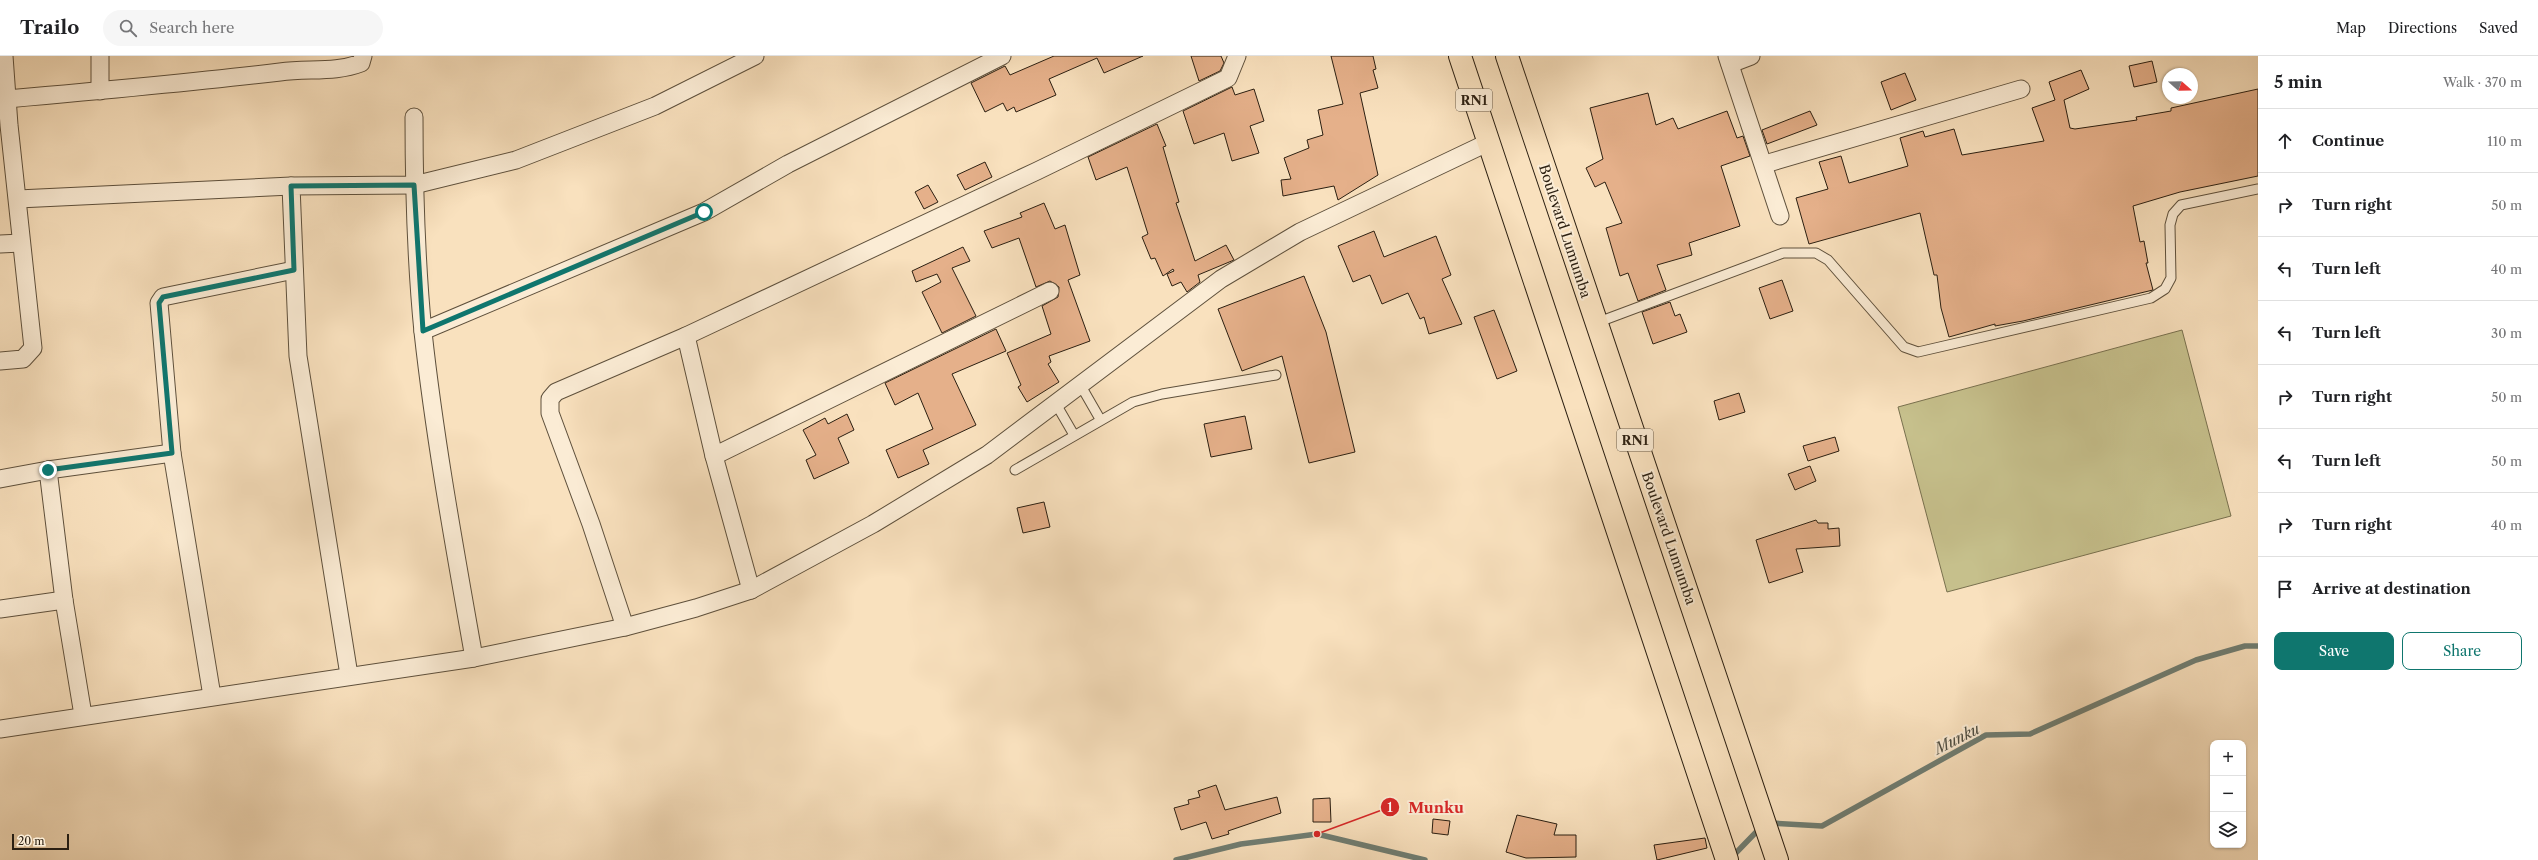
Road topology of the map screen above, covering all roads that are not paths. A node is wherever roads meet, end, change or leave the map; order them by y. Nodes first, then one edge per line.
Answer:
1 (4, 56) edge
2 (100, 56) edge
3 (363, 56) edge
4 (755, 56) edge
5 (1002, 56) edge
6 (1238, 56) edge
7 (1460, 56) edge
8 (1507, 56) edge
9 (1751, 56) edge
10 (1728, 60) edge
11 (2021, 89) dead end
12 (100, 91) junction
13 (7, 99) junction
14 (414, 117) dead end
15 (4, 126) edge
16 (1487, 143) junction
17 (1765, 164) junction
18 (414, 185) junction
19 (291, 186) junction
20 (2258, 189) edge
21 (18, 199) junction
22 (1780, 216) dead end
23 (22, 243) junction
24 (0, 244) edge
25 (294, 270) junction
26 (1050, 291) dead end
27 (1596, 323) junction
28 (423, 331) junction
29 (686, 336) junction
30 (0, 361) edge
31 (1276, 375) dead end
32 (1081, 386) junction
33 (1056, 404) junction
34 (1100, 419) junction
35 (1074, 435) junction
36 (172, 453) junction
37 (714, 456) junction
38 (48, 470) junction
39 (1014, 470) dead end
40 (0, 479) edge
41 (751, 590) junction
42 (64, 600) junction
43 (0, 610) edge
44 (625, 627) junction
45 (474, 658) junction
46 (349, 675) junction
47 (212, 696) junction
48 (83, 715) junction
49 (0, 729) edge
50 (1727, 860) edge
51 (1777, 860) edge

1 - 13 street
2 - 12 street
3 - 12 street
4 - 18 street
5 - 28 street
6 - 29 street
7 - 16 highway, RN1
8 - 27 highway, Boulevard Lumumba / RN1
9 - 10 street
10 - 17 street
11 - 17 street
12 - 13 street
13 - 15 street
14 - 18 street
15 - 21 street
16 - 32 street
16 - 50 highway, RN1
17 - 22 street
18 - 19 street
18 - 28 street
19 - 21 street
19 - 25 street
20 - 27 lane
21 - 23 street
23 - 24 street
23 - 30 street
25 - 36 street
25 - 46 street
26 - 37 street
27 - 51 highway, Boulevard Lumumba / RN1
28 - 45 street
29 - 37 street
29 - 44 street
31 - 34 lane
32 - 33 street
32 - 34 lane
33 - 35 lane
33 - 41 street
34 - 35 lane
35 - 39 lane
36 - 38 street
36 - 47 street
37 - 41 street
38 - 40 street
38 - 42 street
41 - 44 street
42 - 43 street
42 - 48 street
44 - 45 street
45 - 46 street
46 - 47 street
47 - 48 street
48 - 49 street

